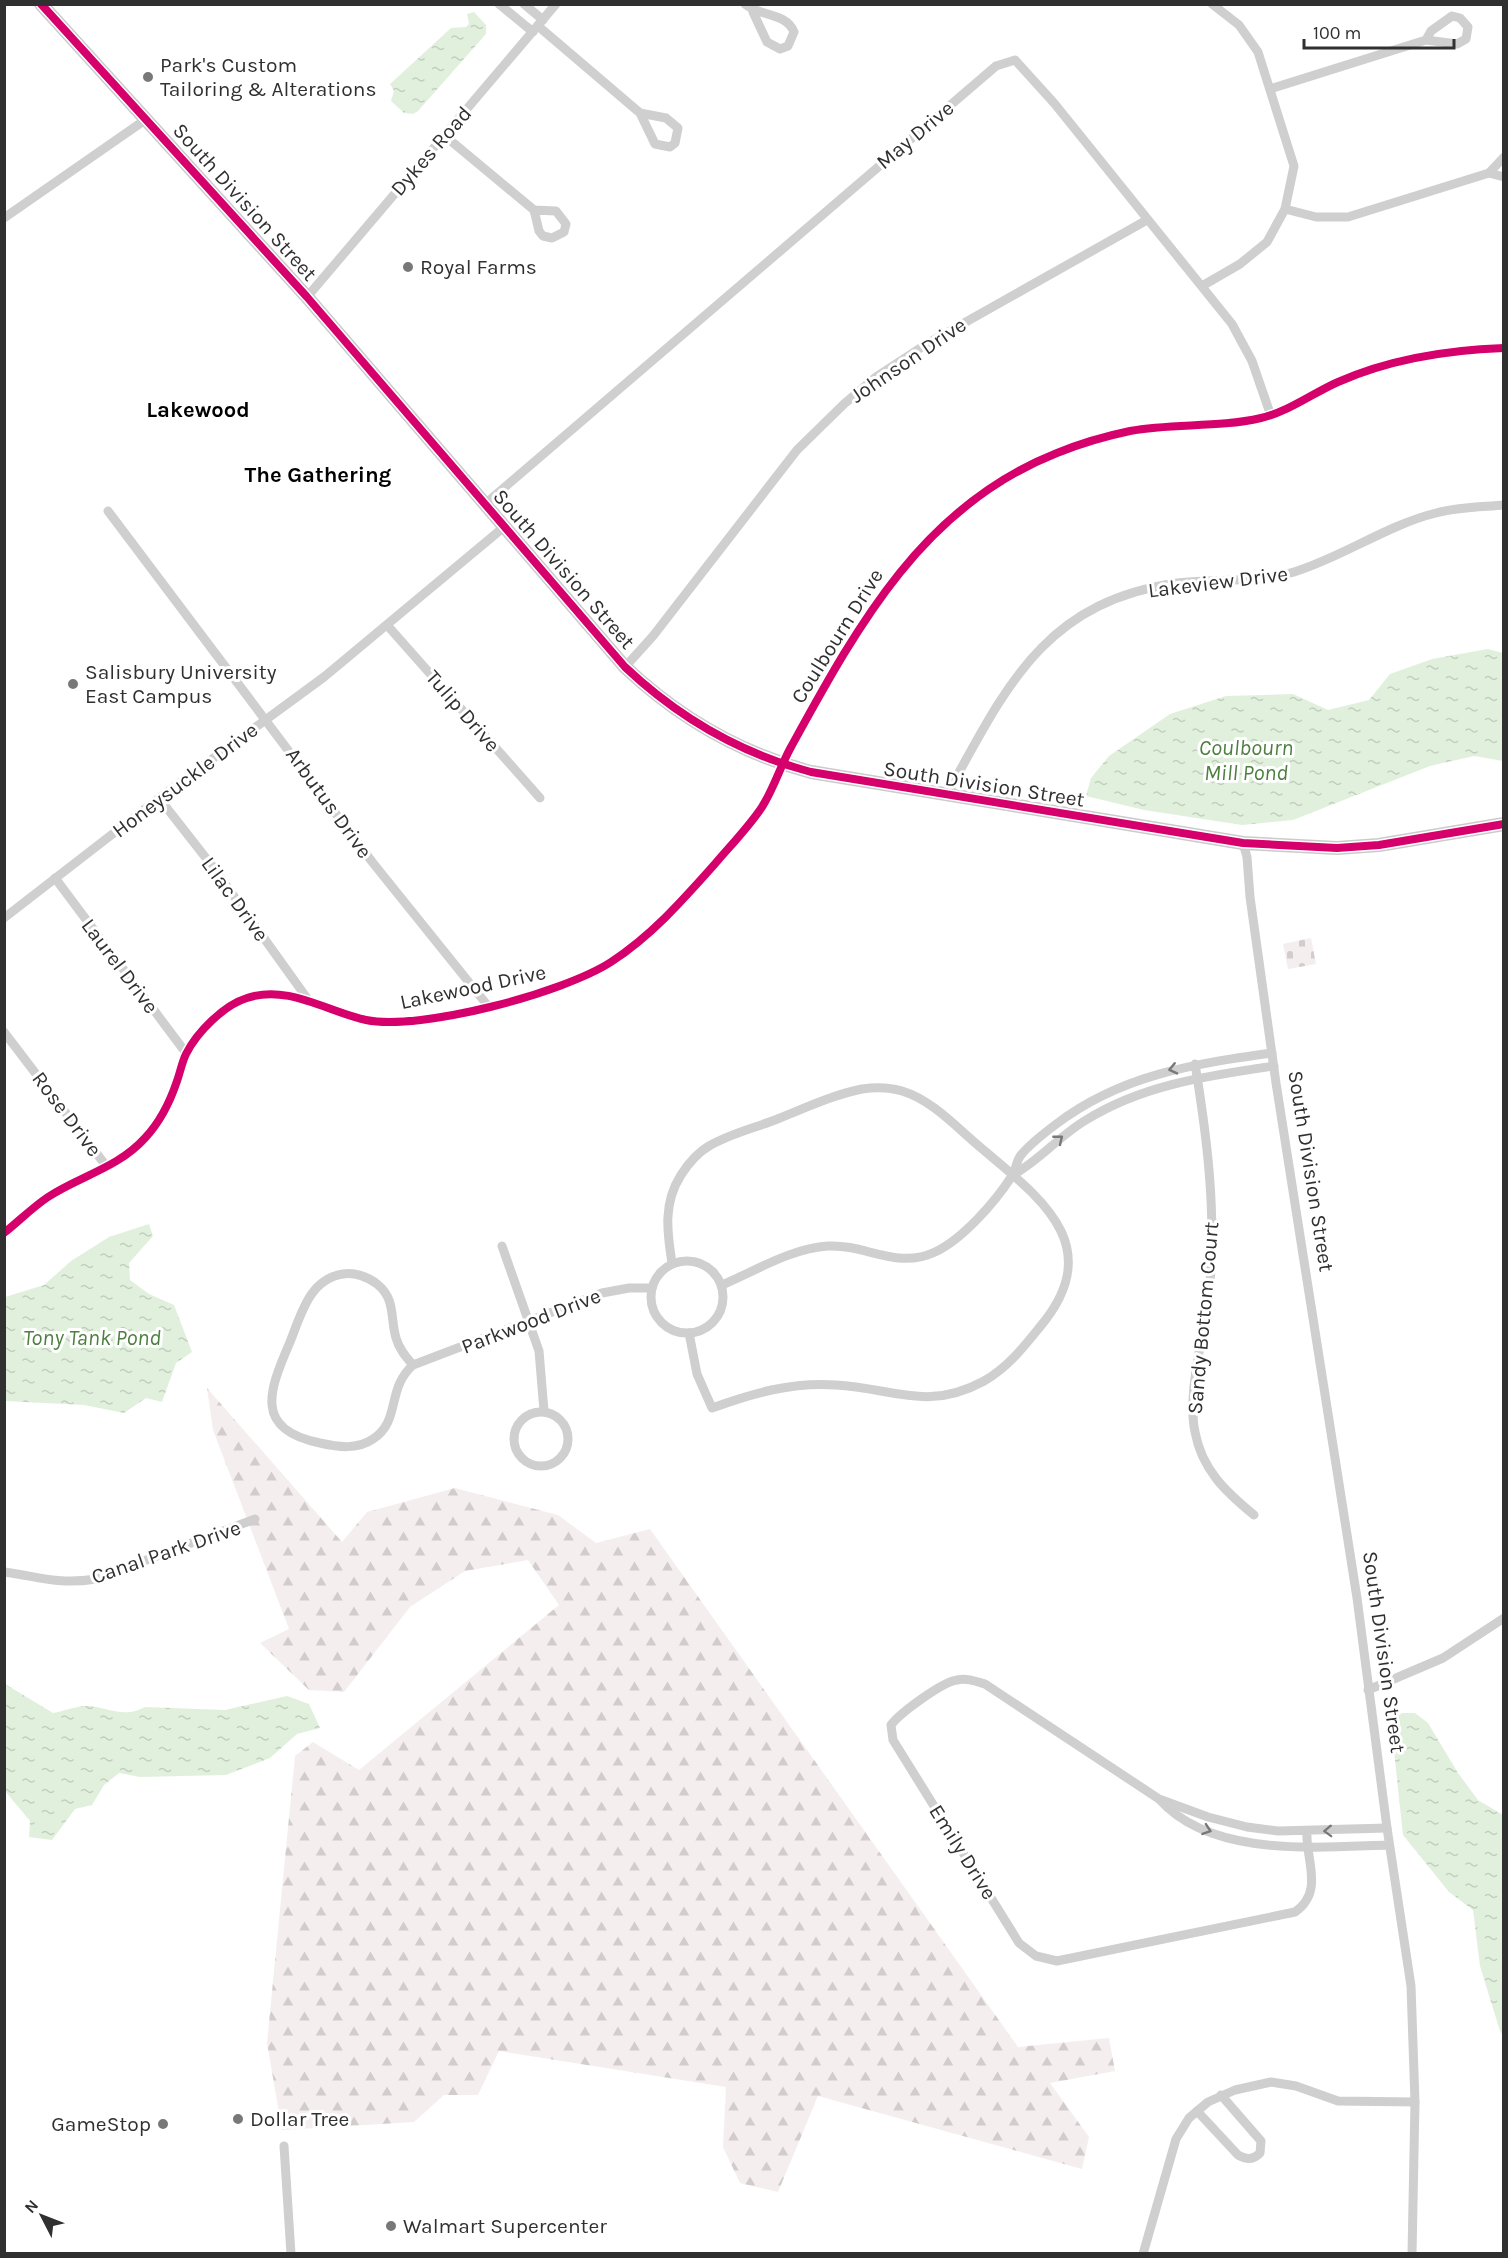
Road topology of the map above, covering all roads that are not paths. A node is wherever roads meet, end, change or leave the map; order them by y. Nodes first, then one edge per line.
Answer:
1 (41, 4) edge
2 (499, 4) edge
3 (524, 4) edge
4 (556, 4) edge
5 (745, 4) edge
6 (1212, 4) edge
7 (753, 12) junction
8 (538, 26) junction
9 (1426, 40) dead end
10 (1270, 89) junction
11 (640, 114) junction
12 (145, 120) junction
13 (445, 136) junction
14 (1503, 157) edge
15 (1489, 174) junction
16 (1503, 177) edge
17 (1285, 209) junction
18 (534, 210) dead end
19 (4, 218) edge
20 (1147, 220) junction
21 (1202, 286) junction
22 (307, 297) junction
23 (1503, 348) edge
24 (1271, 416) junction
25 (484, 505) junction
26 (1503, 505) edge
27 (108, 511) dead end
28 (504, 527) junction
29 (387, 625) junction
30 (625, 667) junction
31 (266, 718) junction
32 (782, 765) junction
33 (946, 796) junction
34 (159, 798) junction
35 (540, 798) dead end
36 (1503, 824) edge
37 (1243, 843) junction
38 (55, 878) junction
39 (4, 918) edge
40 (309, 1001) junction
41 (488, 1006) junction
42 (4, 1032) edge
43 (186, 1053) junction
44 (1272, 1053) junction
45 (1195, 1064) junction
46 (1274, 1066) junction
47 (1197, 1077) junction
48 (108, 1167) junction
49 (1013, 1175) junction
50 (4, 1233) edge
51 (502, 1246) dead end
52 (672, 1263) junction
53 (722, 1285) junction
54 (652, 1288) junction
55 (530, 1321) junction
56 (689, 1333) junction
57 (413, 1365) junction
58 (544, 1411) junction
59 (1254, 1515) dead end
60 (255, 1520) dead end
61 (4, 1572) edge
62 (1503, 1618) edge
63 (1368, 1690) junction
64 (1159, 1798) junction
65 (1387, 1828) junction
66 (1307, 1831) junction
67 (1389, 1845) junction
68 (1306, 1847) junction
69 (1221, 2095) junction
70 (1415, 2102) junction
71 (1197, 2110) junction
72 (284, 2146) dead end
73 (291, 2253) edge
74 (1143, 2253) edge
75 (1412, 2253) edge

1 - 12 street, South Division Street
2 - 8 street
3 - 8 street
4 - 8 street, Dykes Road
5 - 7 street
6 - 10 street
7 - 7 street
8 - 11 street
8 - 13 street, Dykes Road
9 - 10 street
10 - 17 street
11 - 11 street
12 - 19 street
12 - 22 street, South Division Street
13 - 18 street
13 - 22 street, Dykes Road
14 - 15 street
15 - 16 street
15 - 17 street
17 - 21 street
20 - 21 street, May Drive
20 - 25 street, May Drive
20 - 30 street, Johnson Drive
21 - 24 street, May Drive
22 - 25 street, South Division Street
23 - 24 street, Coulbourn Drive
24 - 32 street, Coulbourn Drive
25 - 28 street, South Division Street
26 - 33 street, Lakeview Drive
27 - 31 street, Arbutus Drive
28 - 29 street, Honeysuckle Drive
28 - 30 street, South Division Street
29 - 31 street, Honeysuckle Drive
29 - 35 street, Tulip Drive
30 - 32 street, South Division Street
31 - 34 street, Honeysuckle Drive
31 - 41 street, Arbutus Drive
32 - 33 street, South Division Street
32 - 41 street, Lakewood Drive
33 - 37 street, South Division Street
34 - 38 street, Honeysuckle Drive
34 - 40 street, Lilac Drive
36 - 37 street
37 - 44 street, South Division Street
38 - 39 street, Honeysuckle Drive
38 - 43 street, Laurel Drive
40 - 41 street, Lakewood Drive
40 - 43 street, Lakewood Drive
42 - 48 street, Rose Drive
43 - 48 street, Lakewood Drive
44 - 45 street
44 - 46 street, South Division Street
45 - 47 street, Sandy Bottom Court
45 -> 49 street
46 - 47 street
46 - 63 street, South Division Street
49 -> 47 street
47 - 59 street, Sandy Bottom Court
48 - 50 street, Lakewood Drive
49 - 52 street
49 - 53 street
49 - 56 street
51 - 55 street
52 - 53 street
52 - 54 street
53 - 56 street
54 - 55 street, Parkwood Drive
54 - 56 street
55 - 57 street, Parkwood Drive
55 - 58 street
57 - 57 street
58 - 58 street
60 - 61 street, Canal Park Drive
62 - 63 street
63 - 65 street, South Division Street
64 - 66 street, Emily Drive
64 -> 68 street, Emily Drive
64 - 68 street, Emily Drive
65 -> 66 street, Emily Drive
65 - 67 street, South Division Street
66 - 68 street, Emily Drive
67 - 68 street, Emily Drive
67 - 70 street, South Division Street
69 - 70 street
69 - 71 street
69 - 71 street
70 - 75 street, South Division Street
71 - 74 street
72 - 73 street

